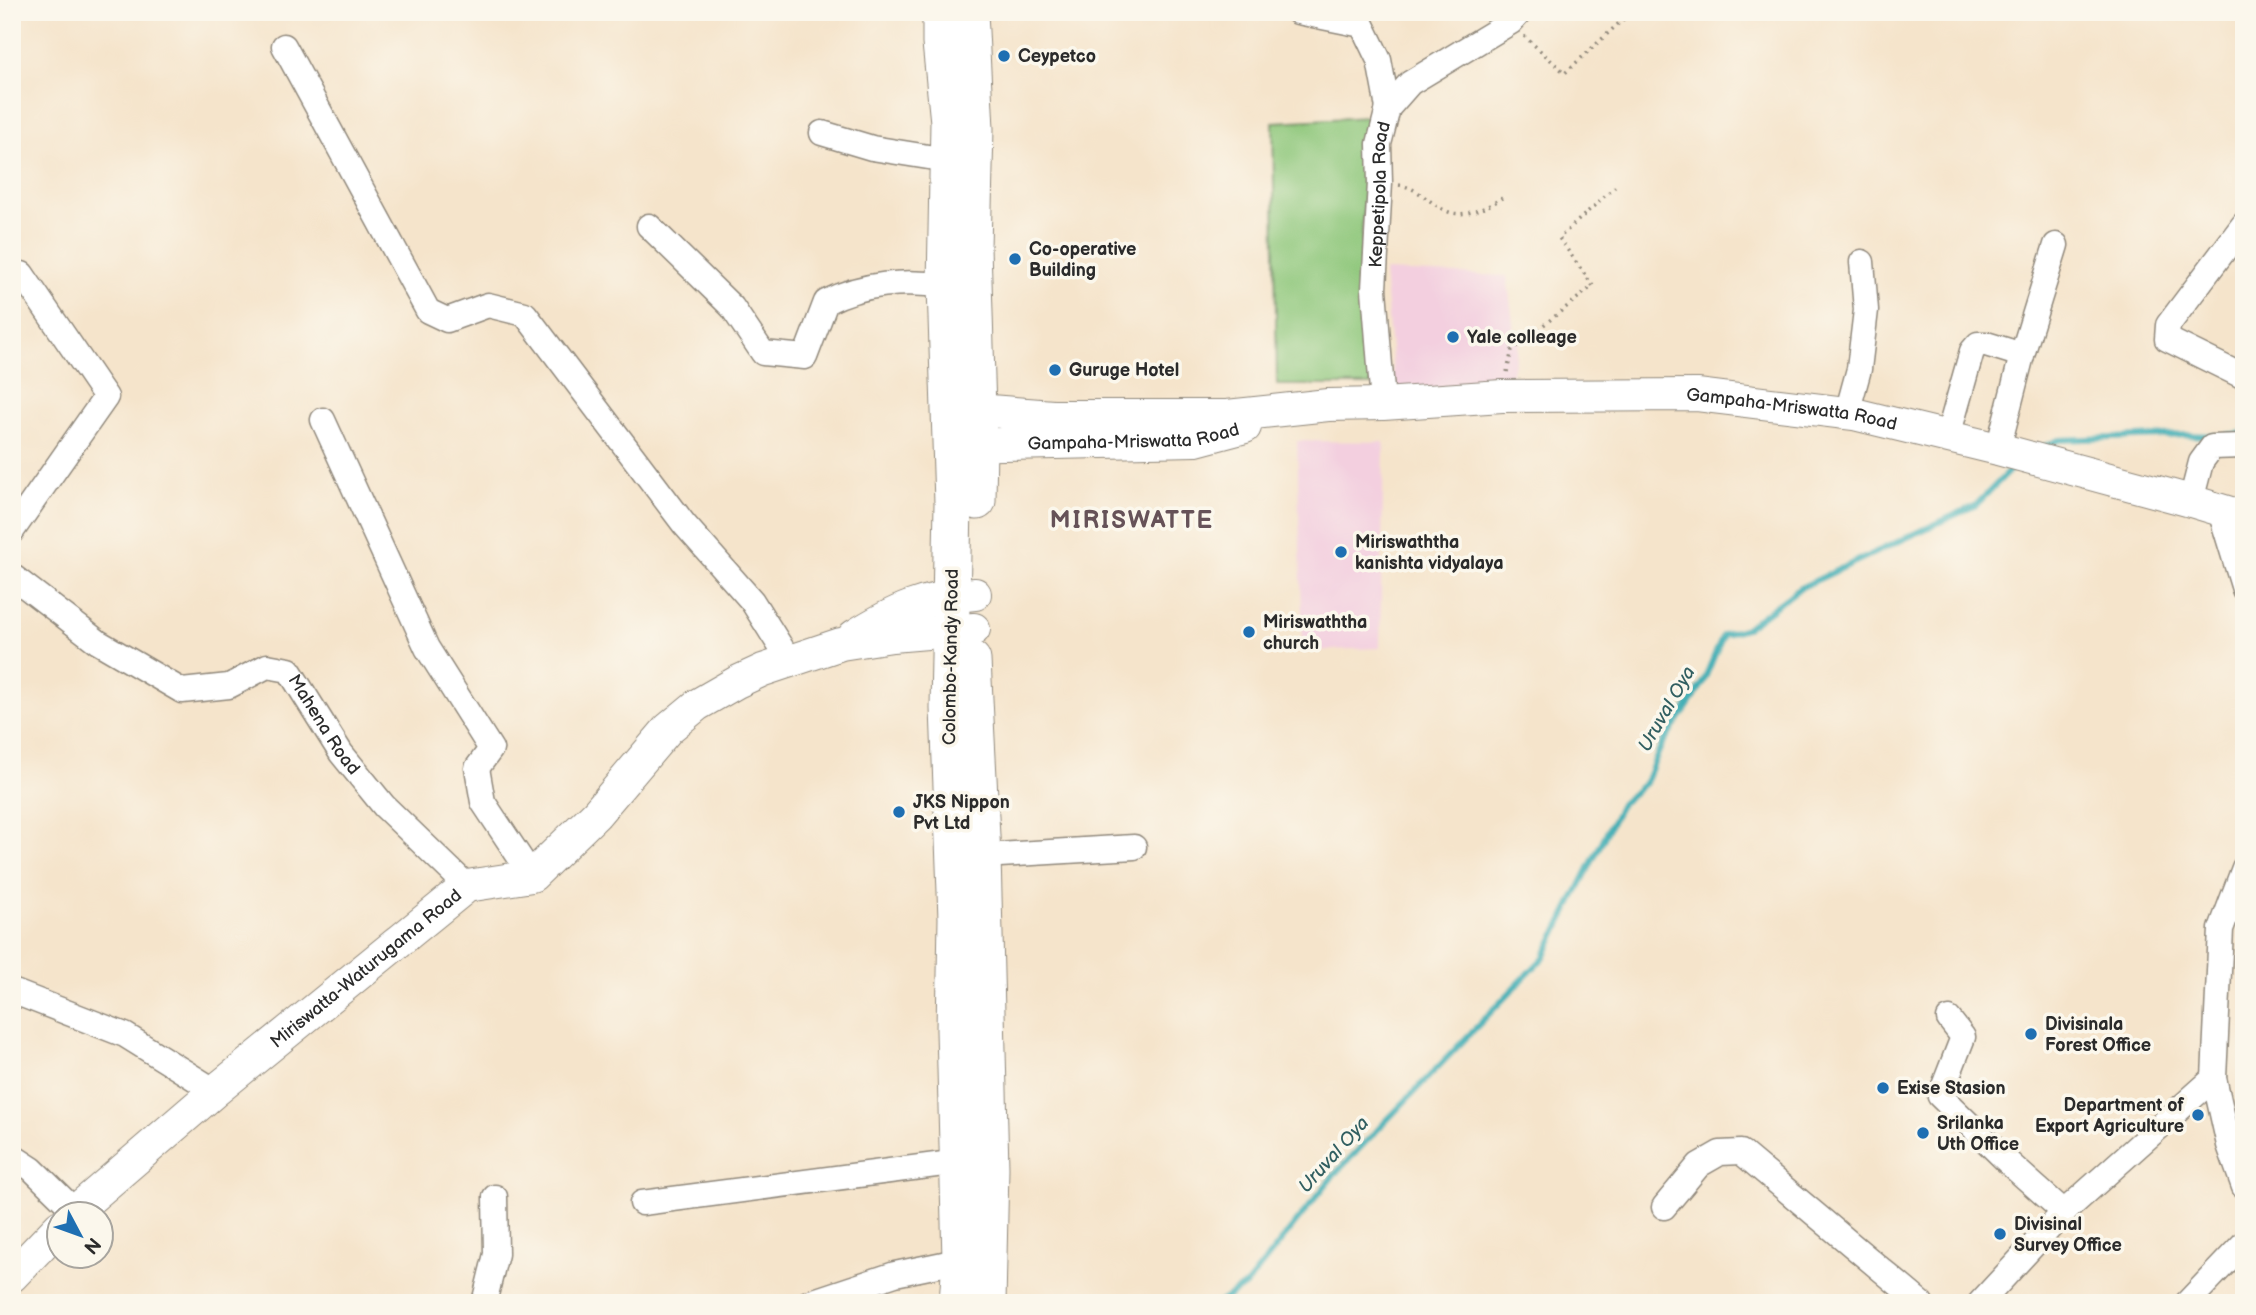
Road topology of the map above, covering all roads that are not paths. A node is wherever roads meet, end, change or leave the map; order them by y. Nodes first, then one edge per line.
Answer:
1 (1298, 12) edge
2 (1516, 17) edge
3 (955, 27) edge
4 (284, 46) dead end
5 (1388, 108) junction
6 (822, 133) dead end
7 (947, 160) junction
8 (2244, 224) edge
9 (649, 226) dead end
10 (2056, 245) dead end
11 (1862, 262) dead end
12 (22, 274) dead end
13 (946, 286) junction
14 (2022, 355) junction
15 (2244, 377) edge
16 (1382, 404) junction
17 (1847, 413) junction
18 (323, 420) dead end
19 (964, 427) junction
20 (1948, 436) junction
21 (2244, 446) edge
22 (1998, 449) junction
23 (2218, 509) edge
24 (12, 531) edge
25 (12, 576) edge
26 (2244, 589) edge
27 (962, 612) junction
28 (789, 660) junction
29 (1134, 847) dead end
30 (982, 856) junction
31 (2244, 868) edge
32 (532, 876) junction
33 (467, 886) junction
34 (12, 991) edge
35 (1949, 1019) dead end
36 (2214, 1078) junction
37 (215, 1091) junction
38 (12, 1156) edge
39 (959, 1162) junction
40 (2244, 1187) edge
41 (495, 1197) dead end
42 (56, 1200) edge
43 (89, 1200) edge
44 (642, 1203) dead end
45 (1664, 1207) dead end
46 (2064, 1212) junction
47 (46, 1241) edge
48 (2244, 1243) edge
49 (976, 1257) junction
50 (12, 1276) edge
51 (484, 1303) edge
52 (808, 1303) edge
53 (958, 1303) edge
54 (988, 1303) edge
55 (1921, 1303) edge
56 (1980, 1303) edge
57 (2187, 1303) edge

1 - 5 street
2 - 5 street, Keppetipola Road
3 - 7 highway, Colombo-Kandy Road
3 - 19 highway, Colombo-Kandy Road
4 - 28 street
5 - 16 street, Keppetipola Road
6 - 7 street
7 - 13 highway, Colombo-Kandy Road
8 - 15 street
9 - 13 street
10 - 14 street
11 - 17 street
12 - 24 street
13 - 19 highway, Colombo-Kandy Road
14 - 20 street
14 - 22 street
16 - 17 main road, Gampaha-Mriswatta Road
16 - 19 main road, Gampaha-Mriswatta Road
17 - 20 main road, Gampaha-Mriswatta Road
18 - 32 street
19 - 27 highway, Colombo-Kandy Road
20 - 22 main road, Gampaha-Mriswatta Road
21 - 23 street
22 - 23 main road, Gampaha-Mriswatta Road
23 - 26 street
25 - 33 street, Mahena Road
27 - 28 main road
27 - 30 highway, Colombo-Kandy Road
27 - 39 highway, Colombo-Kandy Road
28 - 32 main road
29 - 30 street
30 - 49 highway, Colombo-Kandy Road
31 - 36 street
32 - 33 main road, Miriswatta-Waturugama Road
33 - 37 main road, Miriswatta-Waturugama Road
34 - 37 street
35 - 46 street
36 - 40 street
36 - 46 street
37 - 43 main road, Miriswatta-Waturugama Road
38 - 42 street
39 - 44 street
39 - 49 highway, Colombo-Kandy Road
41 - 51 street
45 - 55 street
46 - 56 street
47 - 50 main road, Miriswatta-Waturugama Road
48 - 57 street
49 - 52 street
49 - 53 highway, Colombo-Kandy Road
49 - 54 highway, Colombo-Kandy Road

